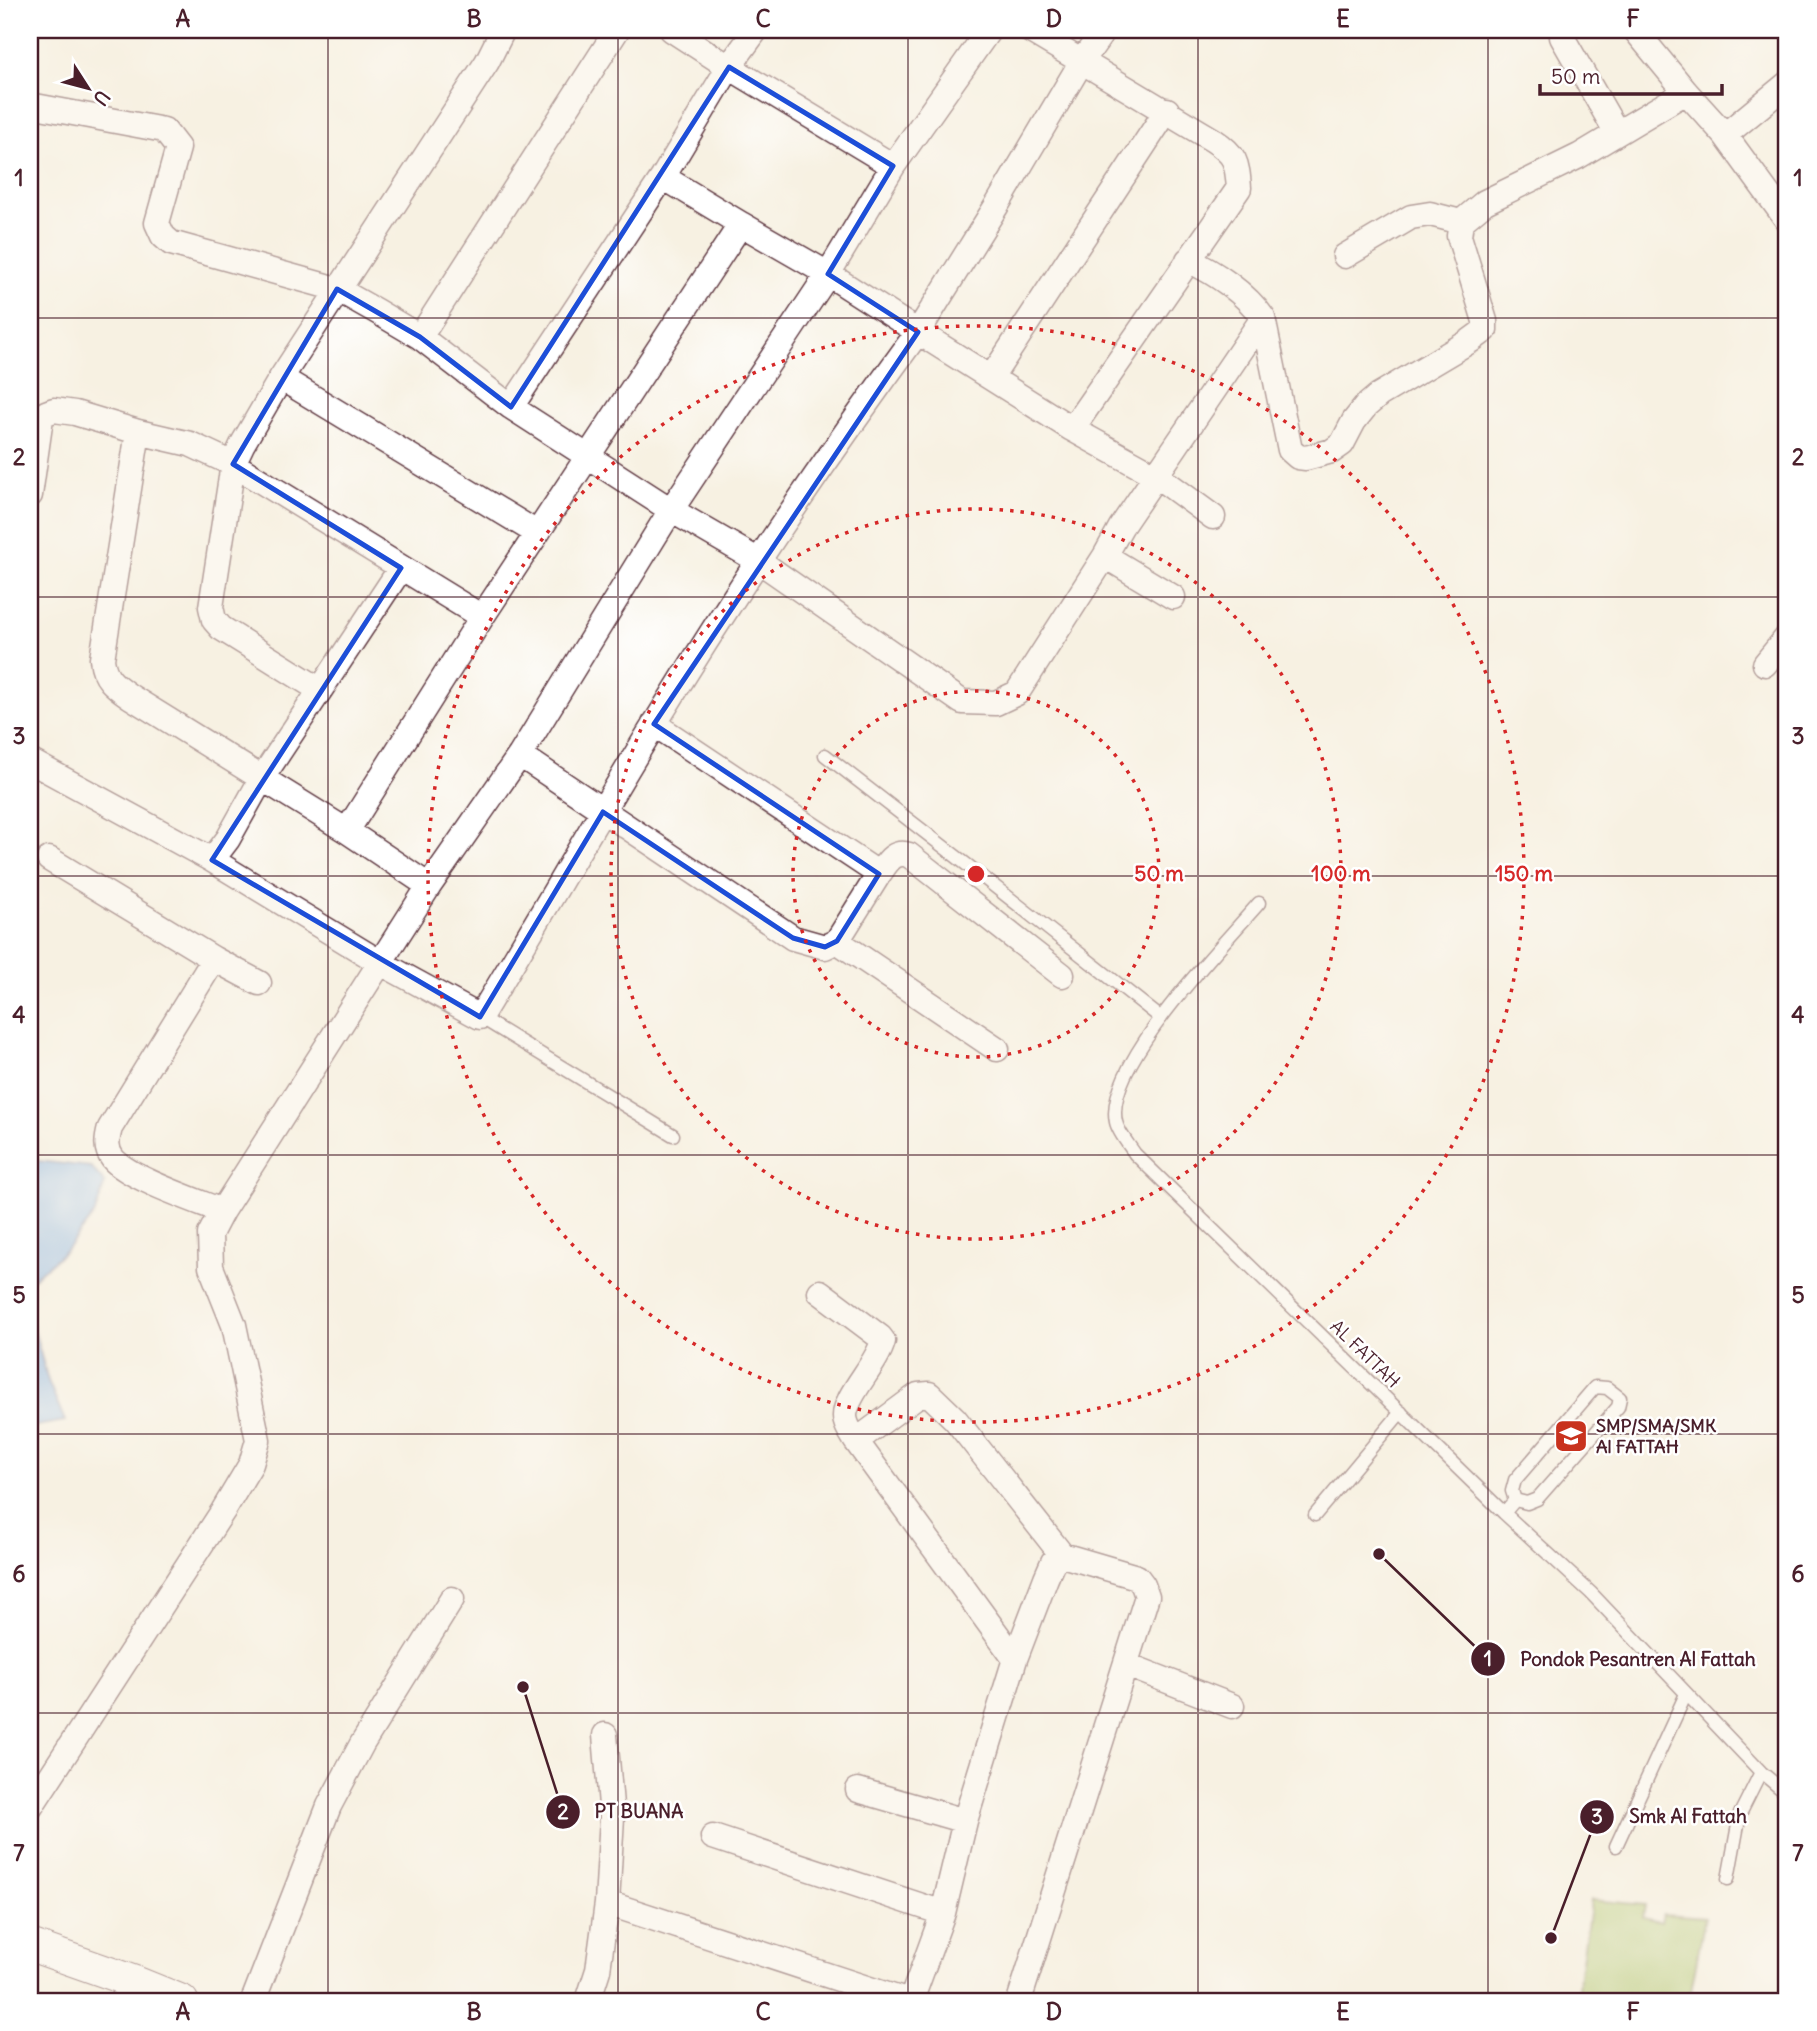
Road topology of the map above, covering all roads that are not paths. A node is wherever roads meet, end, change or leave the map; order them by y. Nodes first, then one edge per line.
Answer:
1 (503, 30) edge
2 (617, 30) edge
3 (672, 30) edge
4 (756, 30) edge
5 (989, 30) edge
6 (1029, 30) edge
7 (1104, 30) edge
8 (1636, 30) edge
9 (1562, 37) dead end
10 (1082, 61) junction
11 (729, 67) junction
12 (1787, 84) edge
13 (1686, 92) junction
14 (30, 105) edge
15 (1167, 110) junction
16 (1617, 133) junction
17 (1725, 135) junction
18 (893, 166) junction
19 (663, 177) junction
20 (1787, 220) edge
21 (1461, 222) junction
22 (741, 224) junction
23 (1345, 256) dead end
24 (1188, 260) junction
25 (828, 274) junction
26 (337, 289) junction
27 (1263, 318) junction
28 (918, 332) junction
29 (420, 337) junction
30 (281, 378) junction
31 (990, 378) junction
32 (511, 407) junction
33 (1072, 429) junction
34 (138, 432) junction
35 (589, 456) junction
36 (233, 464) junction
37 (1157, 475) junction
38 (30, 495) edge
39 (671, 510) junction
40 (1213, 517) dead end
41 (537, 533) junction
42 (1105, 556) junction
43 (759, 561) junction
44 (401, 568) junction
45 (1173, 597) dead end
46 (481, 617) junction
47 (1787, 637) edge
48 (1765, 664) dead end
49 (320, 690) junction
50 (654, 724) junction
51 (520, 755) junction
52 (825, 755) dead end
53 (30, 761) edge
54 (261, 778) junction
55 (603, 812) junction
56 (347, 831) junction
57 (49, 859) dead end
58 (212, 860) junction
59 (879, 874) junction
60 (429, 886) junction
61 (1259, 903) dead end
62 (837, 941) junction
63 (214, 959) junction
64 (381, 962) junction
65 (1062, 975) dead end
66 (259, 983) dead end
67 (480, 1017) junction
68 (1161, 1018) junction
69 (997, 1049) dead end
70 (673, 1135) dead end
71 (222, 1211) junction
72 (820, 1292) dead end
73 (1401, 1412) junction
74 (856, 1441) junction
75 (1515, 1500) junction
76 (1504, 1513) junction
77 (1315, 1515) dead end
78 (1062, 1555) junction
79 (452, 1599) dead end
80 (1015, 1659) junction
81 (1127, 1665) junction
82 (1686, 1694) junction
83 (1233, 1706) dead end
84 (605, 1735) dead end
85 (1761, 1772) junction
86 (858, 1790) dead end
87 (1787, 1794) edge
88 (30, 1808) edge
89 (965, 1821) junction
90 (713, 1837) dead end
91 (1616, 1846) dead end
92 (1728, 1879) dead end
93 (607, 1903) junction
94 (943, 1913) junction
95 (30, 1945) edge
96 (129, 1992) edge
97 (182, 2001) edge
98 (253, 2001) edge
99 (588, 2001) edge
100 (909, 2001) edge
101 (1019, 2001) edge

1 - 26 street
2 - 29 street
3 - 11 street
4 - 11 street
5 - 18 street
6 - 10 street
7 - 10 street
8 - 13 street
9 - 16 street
10 - 15 street
10 - 28 street
11 - 18 street
11 - 19 street
12 - 17 street
13 - 16 street
13 - 17 street
14 - 26 street
15 - 24 street
15 - 31 street
16 - 21 street
17 - 20 street
18 - 25 street
19 - 22 street
19 - 32 street
21 - 23 street
21 - 27 street
22 - 25 street
22 - 35 street
24 - 27 street
24 - 33 street
25 - 28 street
25 - 39 street
26 - 29 street
26 - 30 street
27 - 37 street
28 - 31 street
28 - 43 street
29 - 32 street
30 - 36 street
30 - 41 street
31 - 33 street
32 - 35 street
33 - 37 street
34 - 36 street
34 - 38 street
34 - 54 street
35 - 39 street
35 - 41 street
36 - 44 street
36 - 49 street
37 - 40 street
37 - 42 street
39 - 43 street
39 - 51 street
41 - 46 street
42 - 43 street
42 - 45 street
43 - 50 street
44 - 46 street
44 - 49 street
46 - 56 street
47 - 48 street
49 - 54 street
50 - 55 street
50 - 59 street
51 - 55 street
51 - 60 street
52 - 68 lane
53 - 58 street
54 - 56 street
54 - 58 street
55 - 62 street
55 - 67 street
56 - 60 street
57 - 63 street
58 - 64 street
59 - 62 street
59 - 65 street
60 - 64 street
61 - 68 lane, AL FATTAH
62 - 69 street
63 - 66 street
63 - 71 street
64 - 67 street
64 - 71 street
67 - 70 lane
68 - 73 lane, AL FATTAH
71 - 88 street
72 - 74 street
73 - 76 lane, AL FATTAH
73 - 77 lane
74 - 78 street
74 - 80 street
75 - 75 lane
75 - 76 lane
76 - 82 lane, AL FATTAH
78 - 80 street
78 - 81 street
79 - 98 street
80 - 89 street
81 - 83 street
81 - 101 street
82 - 85 lane, AL FATTAH
82 - 91 lane
84 - 93 street
85 - 87 lane, AL FATTAH
85 - 92 lane
86 - 89 street
89 - 94 street
90 - 94 street
93 - 99 street
93 - 100 street
94 - 100 street
95 - 96 street
96 - 97 street

